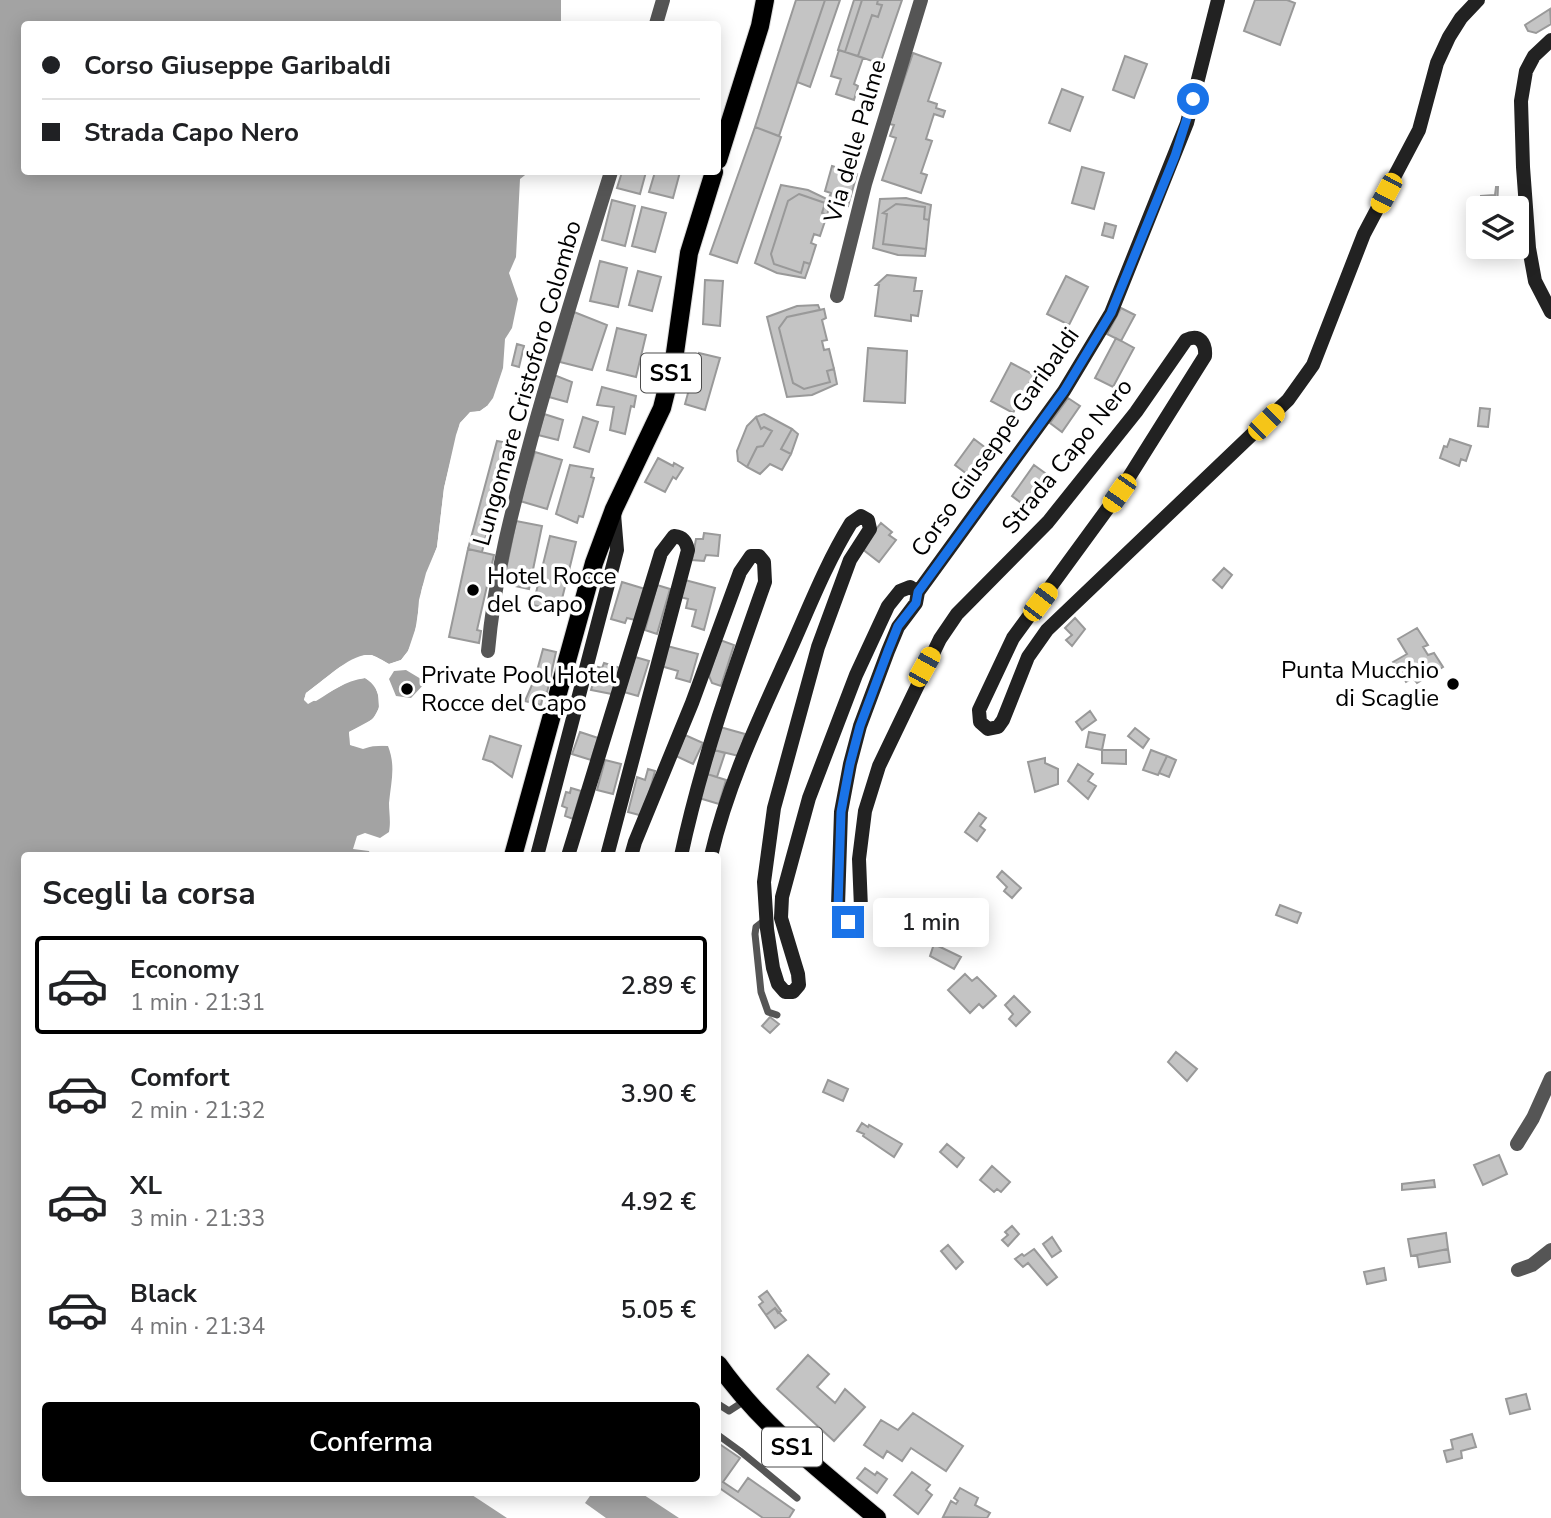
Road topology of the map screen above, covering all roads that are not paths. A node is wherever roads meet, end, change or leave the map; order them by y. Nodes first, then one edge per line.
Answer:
1 (663, 0) edge
2 (765, 0) edge
3 (922, 0) edge
4 (1218, 0) edge
5 (1478, 0) edge
6 (657, 21) edge
7 (1551, 40) edge
8 (721, 150) edge
9 (610, 175) edge
10 (713, 175) edge
11 (837, 296) dead end
12 (1551, 312) edge
13 (614, 509) junction
14 (918, 592) junction
15 (488, 651) dead end
16 (514, 852) edge
17 (538, 852) edge
18 (569, 852) edge
19 (608, 852) edge
20 (632, 852) edge
21 (682, 852) edge
22 (711, 852) edge
23 (766, 920) junction
24 (777, 1015) dead end
25 (1551, 1078) edge
26 (1517, 1144) dead end
27 (1551, 1250) edge
28 (1518, 1270) dead end
29 (721, 1368) edge
30 (747, 1400) junction
31 (721, 1406) edge
32 (721, 1438) edge
33 (797, 1499) dead end
34 (877, 1518) edge

1 - 6 street
2 - 8 main road
3 - 11 street, Via delle Palme
4 - 14 main road, Corso Giuseppe Garibaldi
5 - 14 main road, Strada Capo Nero
7 - 12 main road
9 - 15 street, Lungomare Cristoforo Colombo
10 - 13 main road, SS1
13 - 16 main road, SS1
13 - 17 main road
14 - 23 main road
18 - 19 main road
20 - 21 main road
22 - 23 main road
23 - 24 lane
25 - 26 street
27 - 28 street
29 - 30 main road, SS1
30 - 31 lane
30 - 34 main road, SS1
32 - 33 lane

